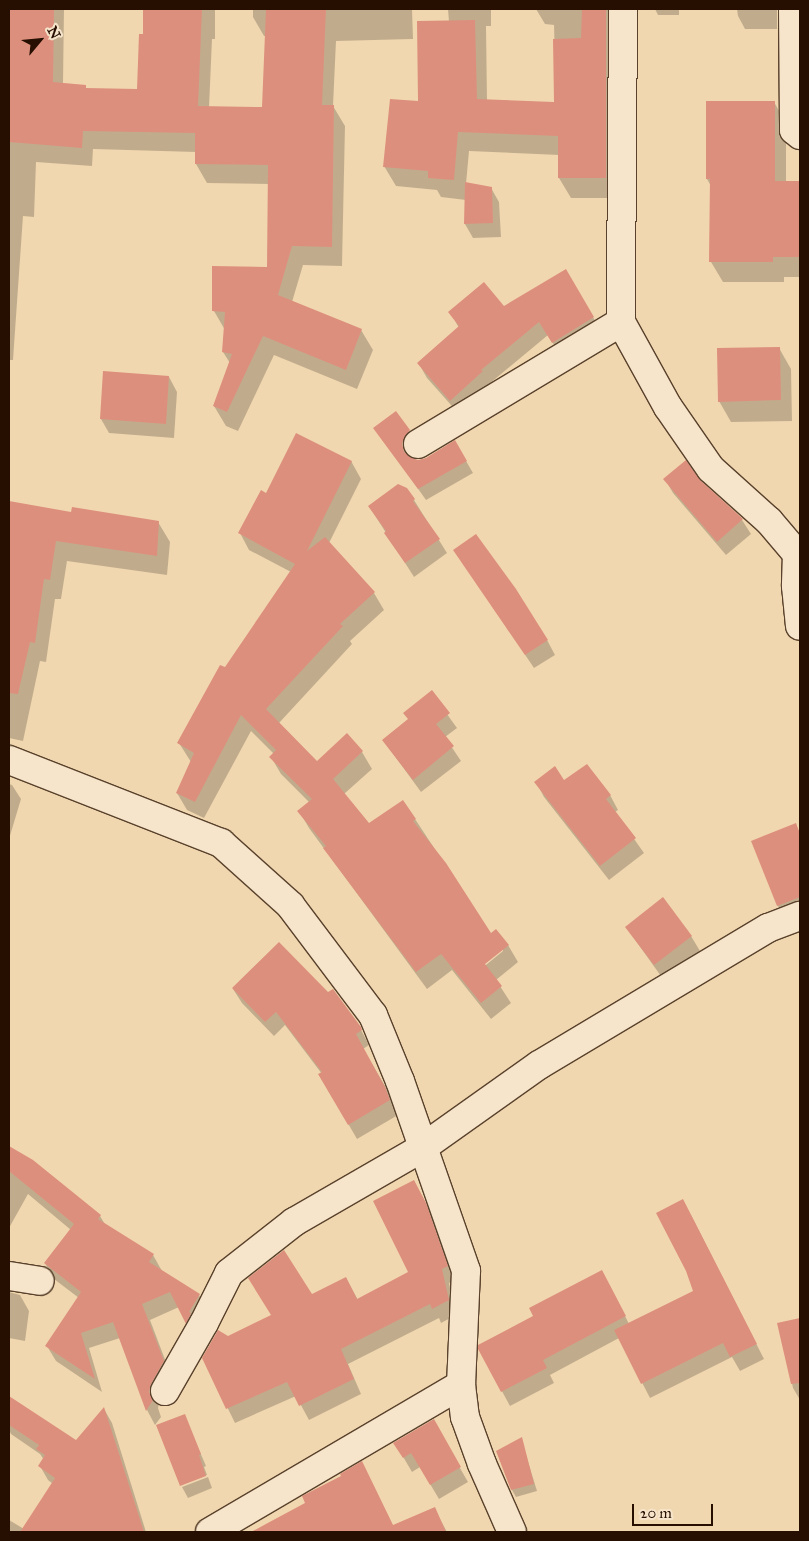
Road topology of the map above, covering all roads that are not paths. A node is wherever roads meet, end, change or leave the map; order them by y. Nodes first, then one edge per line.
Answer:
1 (623, 9) edge
2 (794, 9) edge
3 (800, 135) edge
4 (621, 322) junction
5 (418, 444) dead end
6 (800, 626) edge
7 (9, 760) edge
8 (800, 916) edge
9 (422, 1148) junction
10 (9, 1276) edge
11 (40, 1281) dead end
12 (461, 1385) junction
13 (165, 1392) dead end
14 (210, 1532) edge
15 (512, 1532) edge

1 - 4 street
2 - 3 street
4 - 5 street
4 - 6 street
7 - 9 street
8 - 9 street
9 - 12 street
9 - 13 street
10 - 11 street
12 - 14 street
12 - 15 street

